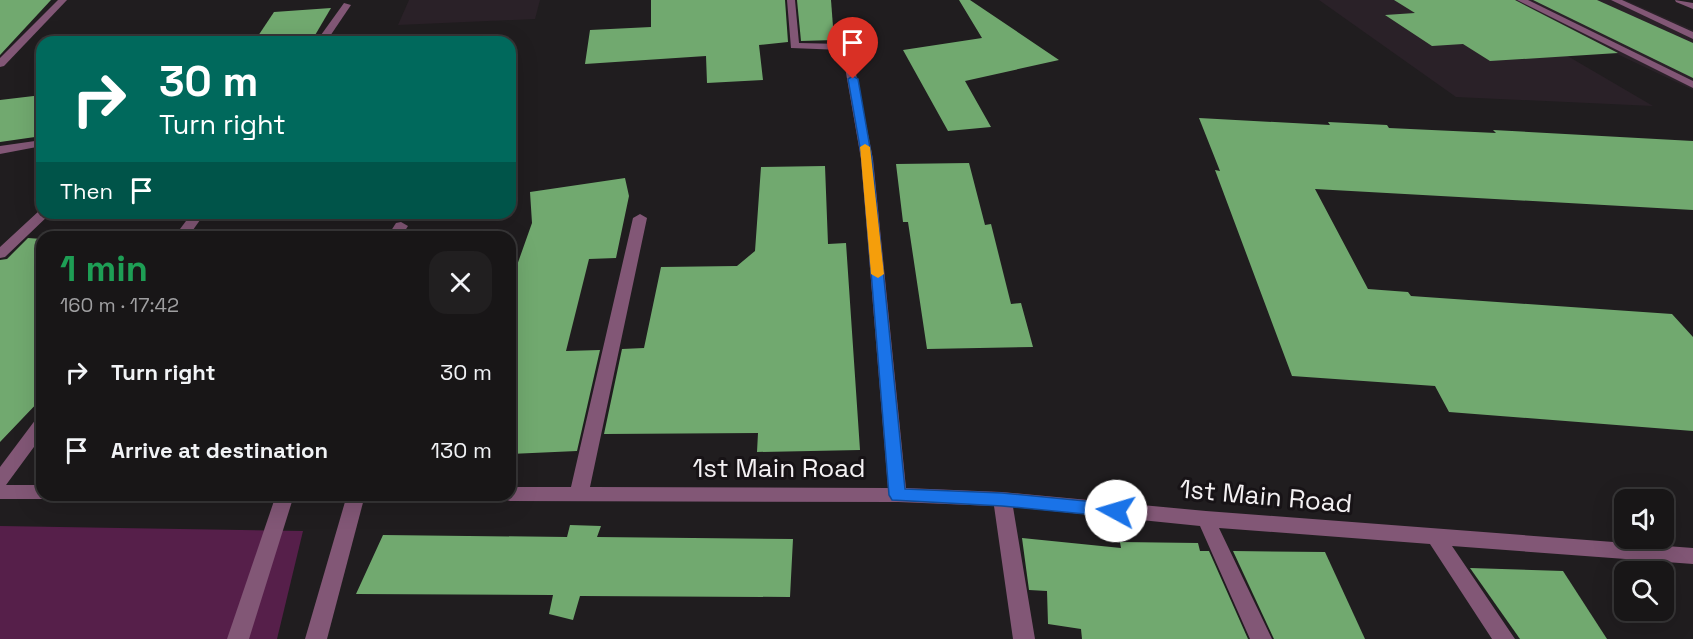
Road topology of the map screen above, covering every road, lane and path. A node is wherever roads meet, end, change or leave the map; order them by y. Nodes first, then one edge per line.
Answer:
1 (63, 0) edge
2 (791, 0) edge
3 (1521, 0) edge
4 (1615, 0) edge
5 (1679, 0) edge
6 (347, 5) dead end
7 (1693, 6) edge
8 (842, 25) dead end
9 (325, 36) edge
10 (1693, 36) edge
11 (848, 47) junction
12 (0, 64) edge
13 (1693, 85) edge
14 (36, 144) edge
15 (0, 150) edge
16 (640, 218) dead end
17 (38, 219) edge
18 (0, 254) edge
19 (36, 431) edge
20 (0, 480) edge
21 (0, 492) edge
22 (36, 492) edge
23 (516, 494) edge
24 (579, 494) junction
25 (898, 495) junction
26 (1002, 499) junction
27 (283, 501) edge
28 (354, 501) edge
29 (1206, 519) junction
30 (1436, 537) junction
31 (1689, 560) edge
32 (238, 639) edge
33 (316, 639) edge
34 (1024, 639) edge
35 (1261, 639) edge
36 (1504, 639) edge

1 - 12 street
2 - 11 street
3 - 13 street
4 - 10 street
5 - 7 street
6 - 9 street
8 - 11 street
11 - 25 street
14 - 15 street
16 - 24 street
17 - 18 street
19 - 20 street
21 - 22 street
23 - 24 street, 1st Main Road
24 - 25 street, 1st Main Road
25 - 26 street, 1st Main Road
26 - 29 street, 1st Main Road
26 - 34 street
27 - 32 street
28 - 33 street
29 - 30 street, 1st Main Road
29 - 35 street
30 - 31 street, 1st Main Road
30 - 36 street

